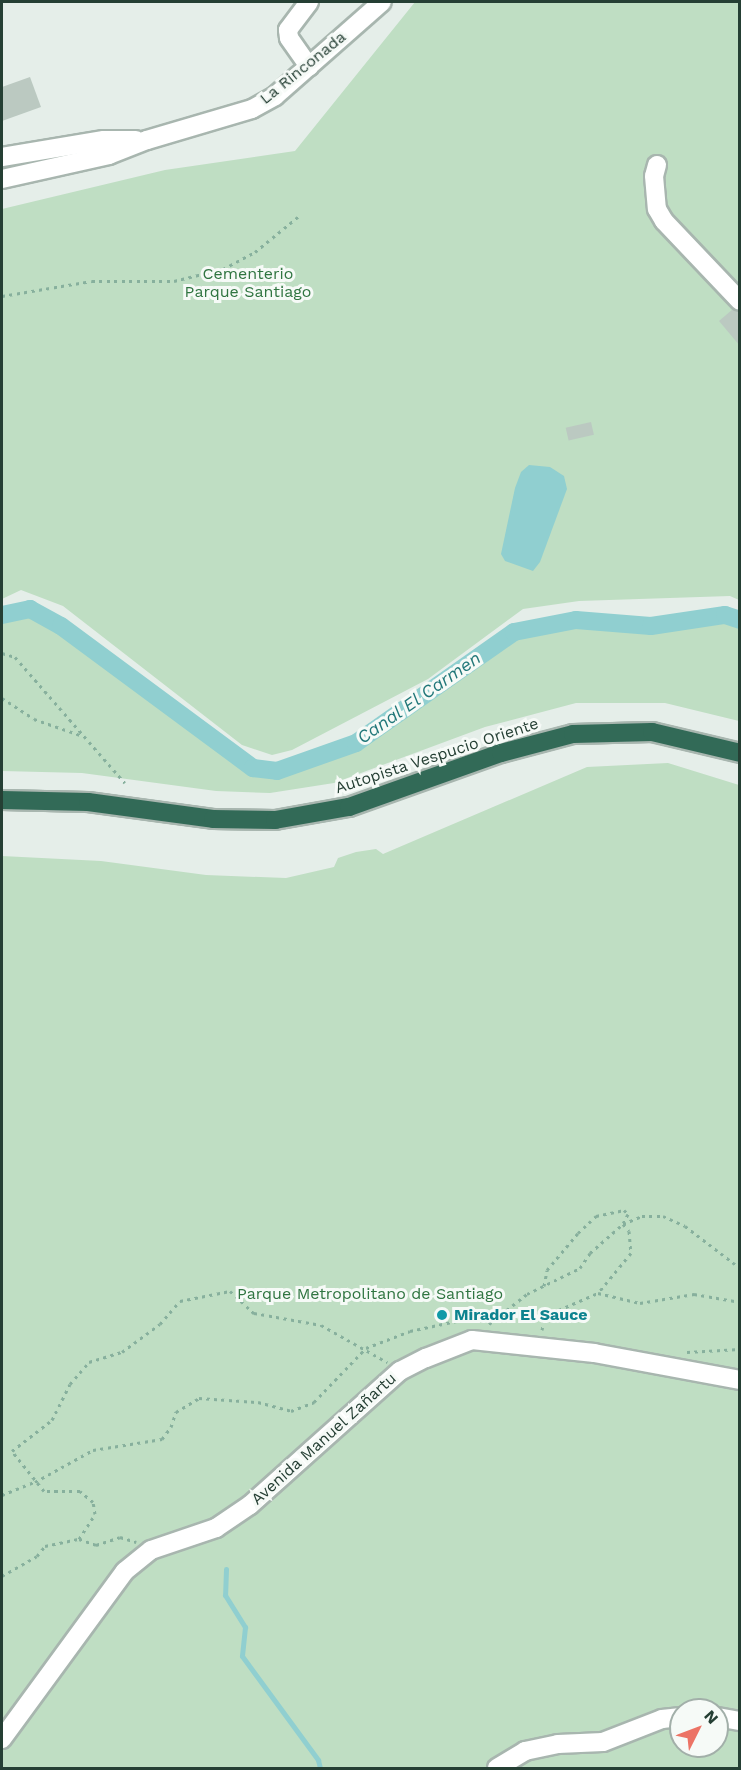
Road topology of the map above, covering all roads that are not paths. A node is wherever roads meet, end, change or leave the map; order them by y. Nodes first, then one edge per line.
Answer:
1 (309, 2) edge
2 (382, 2) edge
3 (309, 67) junction
4 (147, 140) junction
5 (2, 157) edge
6 (657, 165) dead end
7 (2, 180) edge
8 (740, 301) edge
9 (740, 753) edge
10 (2, 800) edge
11 (740, 1380) edge
12 (669, 1718) edge
13 (2, 1739) edge
14 (497, 1768) edge

1 - 3 street
2 - 3 street, La Rinconada
3 - 4 street, La Rinconada
4 - 5 street, La Rinconada
4 - 7 street, La Rinconada
6 - 8 street
9 - 10 highway, Autopista Vespucio Oriente
11 - 13 street, Avenida Manuel Zañartu
12 - 14 street

